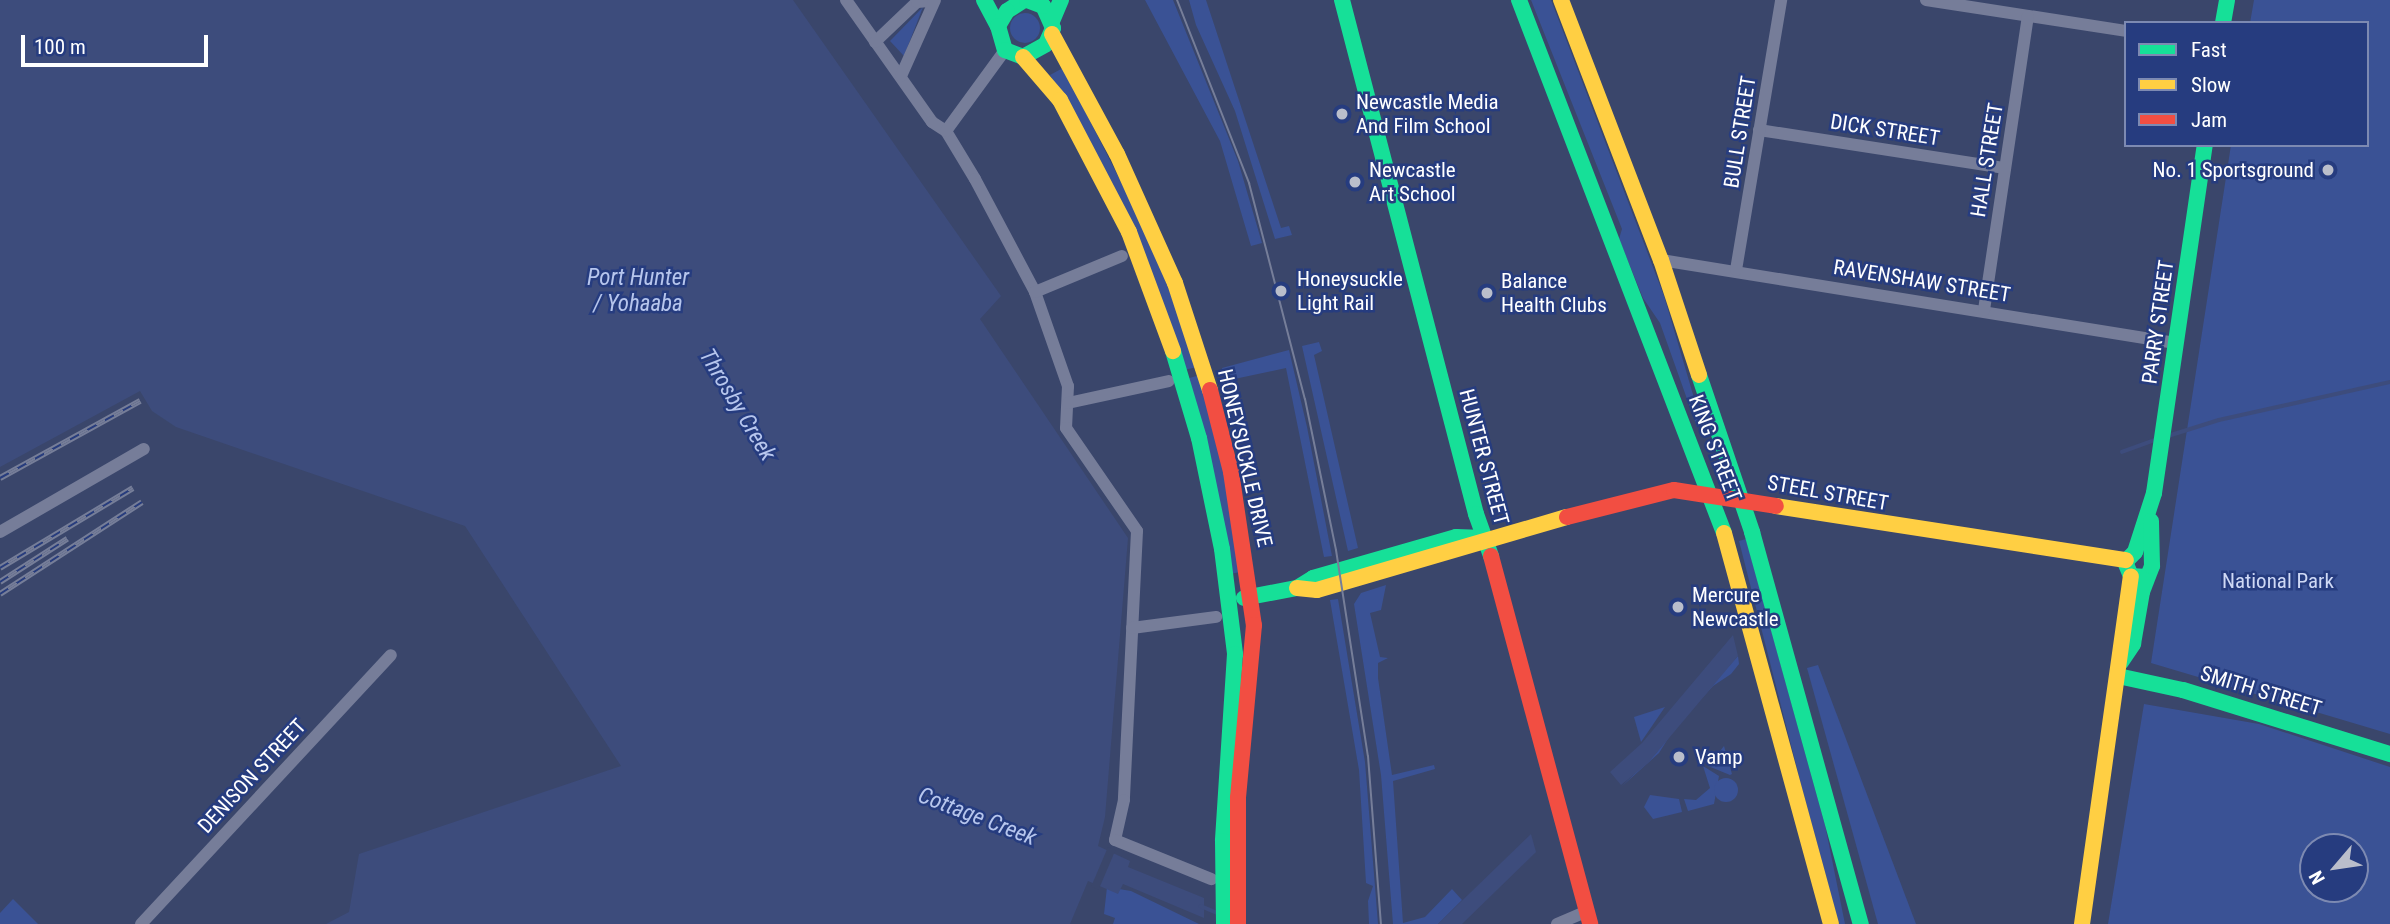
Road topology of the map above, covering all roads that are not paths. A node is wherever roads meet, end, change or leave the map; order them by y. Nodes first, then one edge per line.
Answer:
1 (846, 0) edge
2 (984, 0) edge
3 (1030, 0) edge
4 (1061, 0) edge
5 (1342, 0) edge
6 (1519, 0) edge
7 (1561, 0) edge
8 (1781, 0) edge
9 (1926, 0) edge
10 (2227, 0) edge
11 (934, 1) edge
12 (2028, 16) junction
13 (2223, 21) edge
14 (998, 26) junction
15 (1052, 27) junction
16 (2124, 31) edge
17 (875, 42) junction
18 (1005, 50) junction
19 (1023, 57) junction
20 (901, 76) junction
21 (1759, 130) junction
22 (946, 131) junction
23 (2205, 147) edge
24 (2005, 167) junction
25 (1122, 256) dead end
26 (1661, 260) junction
27 (1736, 270) junction
28 (1035, 292) junction
29 (1984, 310) junction
30 (2175, 343) junction
31 (1169, 381) dead end
32 (1068, 403) junction
33 (144, 449) dead end
34 (1709, 494) junction
35 (1741, 499) junction
36 (2151, 505) junction
37 (0, 532) edge
38 (1484, 538) junction
39 (2130, 556) junction
40 (2151, 559) junction
41 (2138, 577) junction
42 (1252, 597) junction
43 (1229, 600) junction
44 (1216, 617) dead end
45 (1132, 628) junction
46 (391, 655) dead end
47 (2119, 669) junction
48 (2390, 754) edge
49 (1210, 879) dead end
50 (1230, 902) junction
51 (1589, 918) edge
52 (141, 924) edge
53 (1224, 924) edge
54 (1238, 924) edge
55 (1557, 924) edge
56 (1831, 924) edge
57 (1861, 924) edge
58 (2081, 924) edge

1 - 17 street
2 - 14 main road
3 - 14 main road
3 - 15 main road
4 - 15 main road
5 - 38 main road, HUNTER STREET
6 - 34 main road, KING STREET
7 - 26 main road, KING STREET
8 - 21 street, BULL STREET
9 - 12 street
10 - 13 main road
11 - 17 street
11 - 20 street
12 - 16 street
12 - 24 street, HALL STREET
14 - 18 main road
15 - 19 main road
15 - 42 main road, HONEYSUCKLE DRIVE
17 - 20 street
18 - 19 main road
18 - 22 street
19 - 43 main road, HONEYSUCKLE DRIVE
20 - 22 street
21 - 24 street, DICK STREET
21 - 27 street, BULL STREET
22 - 28 street
23 - 30 main road, PARRY STREET
24 - 29 street, HALL STREET
25 - 28 street
26 - 27 street, RAVENSHAW STREET
26 - 35 main road, KING STREET
27 - 29 street, RAVENSHAW STREET
28 - 32 street
29 - 30 street, RAVENSHAW STREET
30 - 36 main road, PARRY STREET
31 - 32 street
32 - 45 street
33 - 37 street
34 - 35 main road, STEEL STREET
34 - 38 main road, STEEL STREET
34 - 56 main road, KING STREET
35 - 39 main road, STEEL STREET
35 - 57 main road, KING STREET
36 - 39 main road, PARRY STREET
36 - 40 main road, PARRY STREET
38 - 42 main road, STEEL STREET
38 - 51 main road, HUNTER STREET
39 - 40 main road
39 - 41 main road, PARRY STREET
40 - 41 main road, PARRY STREET
41 - 47 main road, PARRY STREET
42 - 43 main road, STEEL STREET
42 - 50 main road, HONEYSUCKLE DRIVE
43 - 50 main road, HONEYSUCKLE DRIVE
44 - 45 street
45 - 49 street
46 - 52 street, DENISON STREET
47 - 48 main road, SMITH STREET
47 - 58 main road, PARRY STREET
50 - 53 main road, HONEYSUCKLE DRIVE
50 - 54 main road, HONEYSUCKLE DRIVE
51 - 55 street

